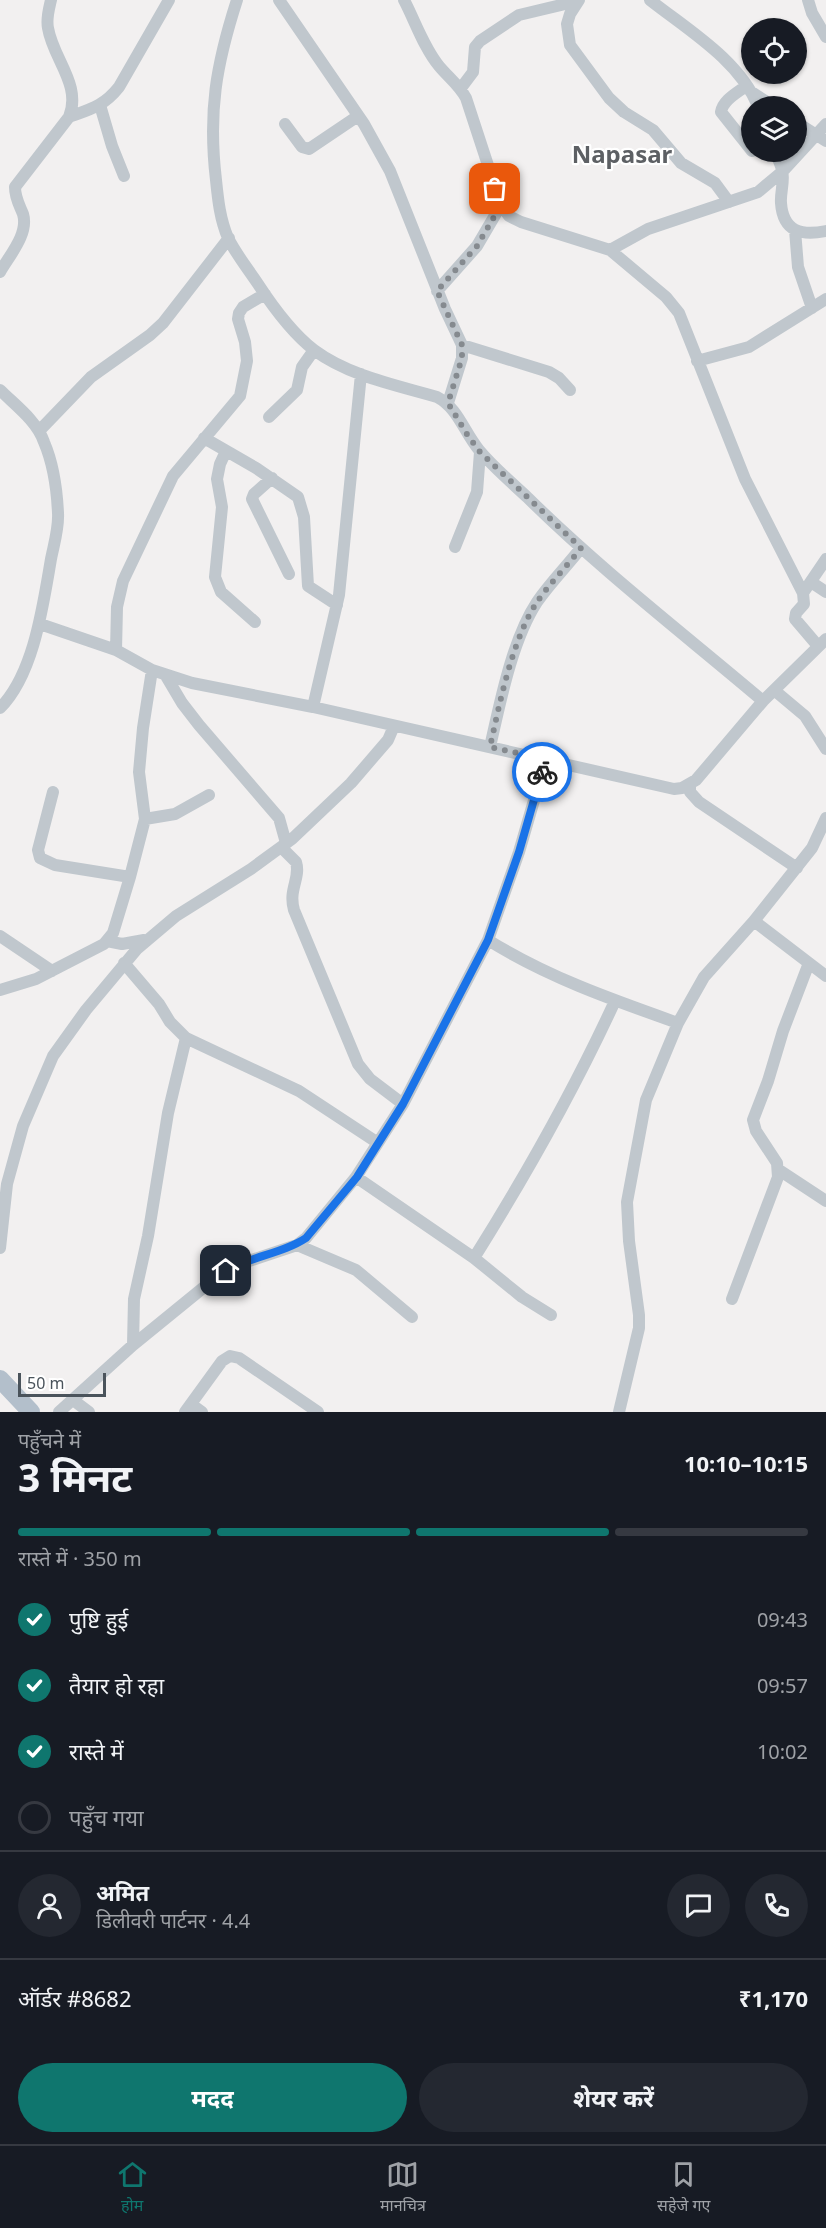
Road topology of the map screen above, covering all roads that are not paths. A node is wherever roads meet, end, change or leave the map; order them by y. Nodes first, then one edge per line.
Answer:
1 (51, 0) edge
2 (169, 0) edge
3 (237, 0) edge
4 (279, 0) edge
5 (404, 0) edge
6 (650, 0) edge
7 (808, 0) edge
8 (578, 1) edge
9 (826, 37) edge
10 (461, 88) junction
11 (748, 88) junction
12 (752, 96) edge
13 (759, 96) edge
14 (100, 105) junction
15 (358, 116) junction
16 (69, 117) junction
17 (285, 124) dead end
18 (826, 124) edge
19 (807, 129) edge
20 (741, 137) edge
21 (821, 138) edge
22 (779, 162) edge
23 (783, 171) junction
24 (124, 176) dead end
25 (729, 202) junction
26 (501, 205) junction
27 (795, 230) junction
28 (826, 231) edge
29 (229, 238) junction
30 (610, 250) junction
31 (0, 272) edge
32 (437, 291) junction
33 (265, 294) junction
34 (826, 299) edge
35 (812, 308) junction
36 (462, 345) junction
37 (315, 350) junction
38 (697, 361) junction
39 (361, 374) junction
40 (0, 390) edge
41 (570, 390) dead end
42 (448, 403) junction
43 (269, 417) dead end
44 (39, 431) junction
45 (204, 438) junction
46 (226, 451) junction
47 (480, 452) junction
48 (272, 478) junction
49 (456, 546) dead end
50 (581, 548) junction
51 (826, 559) edge
52 (289, 574) dead end
53 (811, 582) junction
54 (826, 592) edge
55 (803, 593) junction
56 (338, 605) junction
57 (255, 622) dead end
58 (40, 624) junction
59 (822, 642) edge
60 (116, 650) junction
61 (152, 670) junction
62 (166, 676) junction
63 (774, 690) junction
64 (763, 701) junction
65 (313, 707) junction
66 (0, 708) edge
67 (394, 726) junction
68 (490, 747) junction
69 (826, 749) edge
70 (546, 759) junction
71 (690, 785) junction
72 (53, 792) dead end
73 (209, 795) dead end
74 (826, 818) edge
75 (145, 819) junction
76 (284, 845) junction
77 (797, 868) junction
78 (130, 877) junction
79 (754, 921) junction
80 (0, 936) edge
81 (149, 939) junction
82 (488, 940) junction
83 (107, 941) junction
84 (124, 963) junction
85 (809, 963) junction
86 (52, 971) junction
87 (826, 976) edge
88 (0, 990) edge
89 (615, 1001) junction
90 (678, 1023) junction
91 (186, 1038) junction
92 (403, 1104) junction
93 (378, 1143) junction
94 (779, 1170) junction
95 (357, 1177) junction
96 (826, 1201) edge
97 (297, 1245) junction
98 (0, 1248) edge
99 (474, 1258) junction
100 (732, 1299) dead end
101 (551, 1315) dead end
102 (412, 1317) dead end
103 (133, 1345) junction
104 (0, 1379) edge
105 (73, 1400) junction
106 (188, 1408) edge
107 (31, 1412) edge
108 (59, 1412) edge
109 (89, 1412) edge
110 (202, 1412) edge
111 (318, 1412) edge
112 (619, 1412) edge

1 - 16 street
2 - 14 street
3 - 29 street
4 - 15 street
5 - 10 street
6 - 11 street
7 - 9 street
8 - 10 street
8 - 25 street
10 - 26 street
11 - 12 street
11 - 13 street
11 - 20 street
14 - 16 street
14 - 24 street
15 - 17 street
15 - 32 street
16 - 31 street
18 - 21 street
19 - 21 street
21 - 23 street
22 - 23 street
23 - 25 street
23 - 27 street
25 - 30 street
26 - 30 street
26 - 32 street
27 - 28 street
27 - 35 street
29 - 33 street
29 - 44 street
30 - 38 street
32 - 36 street
33 - 37 street
33 - 45 street
34 - 35 street
35 - 38 street
36 - 41 street
36 - 42 street
37 - 39 street
37 - 43 street
38 - 55 street
39 - 42 street
39 - 56 street
40 - 44 street
42 - 47 street
44 - 58 street
45 - 46 street
45 - 60 street
46 - 48 street
46 - 57 street
47 - 49 street
47 - 50 street
48 - 52 street
48 - 56 street
50 - 64 street
50 - 68 street
51 - 53 street
53 - 54 street
53 - 55 street
55 - 59 street
56 - 65 street
58 - 60 street
58 - 66 street
59 - 63 street
60 - 61 street
61 - 62 street
61 - 75 street
62 - 65 street
62 - 76 street
63 - 64 street
63 - 69 street
64 - 71 street
65 - 67 street
67 - 68 street
67 - 76 street
68 - 70 street
70 - 71 street
70 - 82 street
71 - 77 street
72 - 78 street
73 - 75 street
74 - 77 street
75 - 78 street
76 - 81 street
76 - 92 street
77 - 79 street
78 - 83 street
79 - 85 street
79 - 90 street
80 - 86 street
81 - 83 street
81 - 84 street
82 - 89 street
82 - 92 street
83 - 86 street
84 - 91 street
84 - 98 street
85 - 87 street
85 - 94 street
86 - 88 street
89 - 90 street
89 - 99 street
90 - 112 street
91 - 93 street
91 - 103 street
92 - 93 street
93 - 95 street
94 - 96 street
94 - 100 street
95 - 97 street
95 - 99 street
97 - 102 street
97 - 103 street
99 - 101 street
103 - 105 street
104 - 107 main road
105 - 108 street
105 - 109 street
106 - 110 street
106 - 111 street

